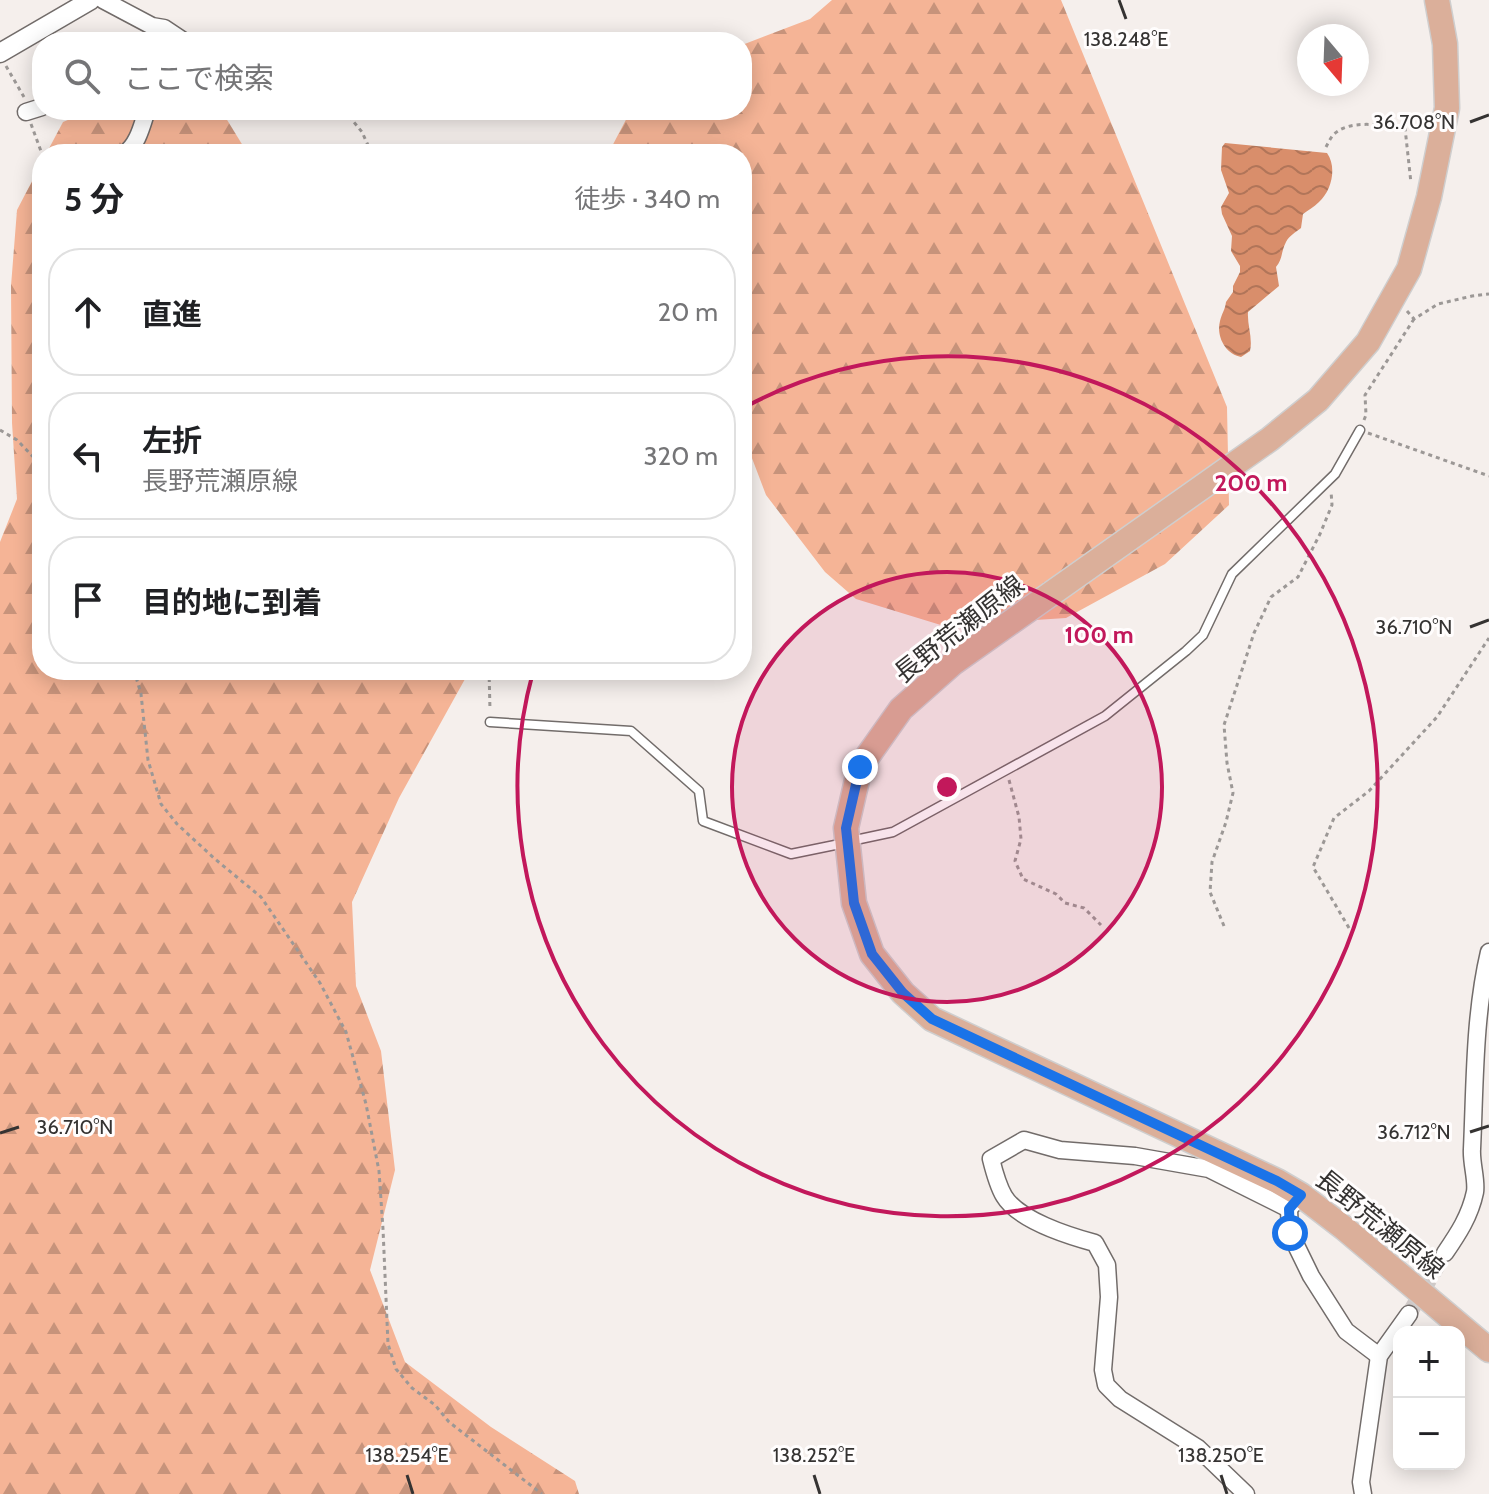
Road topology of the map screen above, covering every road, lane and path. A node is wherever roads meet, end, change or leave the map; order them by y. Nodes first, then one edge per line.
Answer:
1 (91, 0) edge
2 (103, 0) edge
3 (1437, 0) edge
4 (36, 32) edge
5 (159, 32) edge
6 (32, 34) edge
7 (0, 53) edge
8 (144, 120) edge
9 (352, 120) edge
10 (134, 144) edge
11 (367, 144) edge
12 (1326, 147) dead end
13 (1412, 185) dead end
14 (1489, 294) edge
15 (1393, 297) junction
16 (1414, 319) junction
17 (0, 430) edge
18 (1360, 430) junction
19 (32, 456) edge
20 (1489, 476) edge
21 (1329, 480) junction
22 (1489, 638) edge
23 (137, 680) edge
24 (489, 680) edge
25 (490, 722) joint
26 (1006, 770) junction
27 (860, 839) dead end
28 (835, 845) dead end
29 (1101, 925) dead end
30 (1224, 926) dead end
31 (1349, 928) dead end
32 (1489, 952) edge
33 (1295, 1202) junction
34 (1445, 1253) tunnel mouth
35 (1409, 1314) tunnel mouth
36 (1489, 1350) edge
37 (1379, 1356) junction
38 (1358, 1490) edge
39 (542, 1494) edge
40 (1246, 1494) edge

1 - 4 street
2 - 5 street
3 - 15 main road, 長野荒瀬原線
6 - 7 street
8 - 10 street
9 - 11 path
12 - 13 path
14 - 16 path
15 - 16 path
15 - 33 main road, 長野荒瀬原線
16 - 18 path
17 - 19 path
18 - 20 path
18 - 21 lane
21 - 26 lane
21 - 30 path
22 - 31 path
23 - 39 path
24 - 25 path
25 - 28 lane
26 - 27 lane
26 - 29 path
32 - 34 street
33 - 36 main road, 長野荒瀬原線
33 - 37 street
33 - 40 street
35 - 37 street
37 - 38 street

